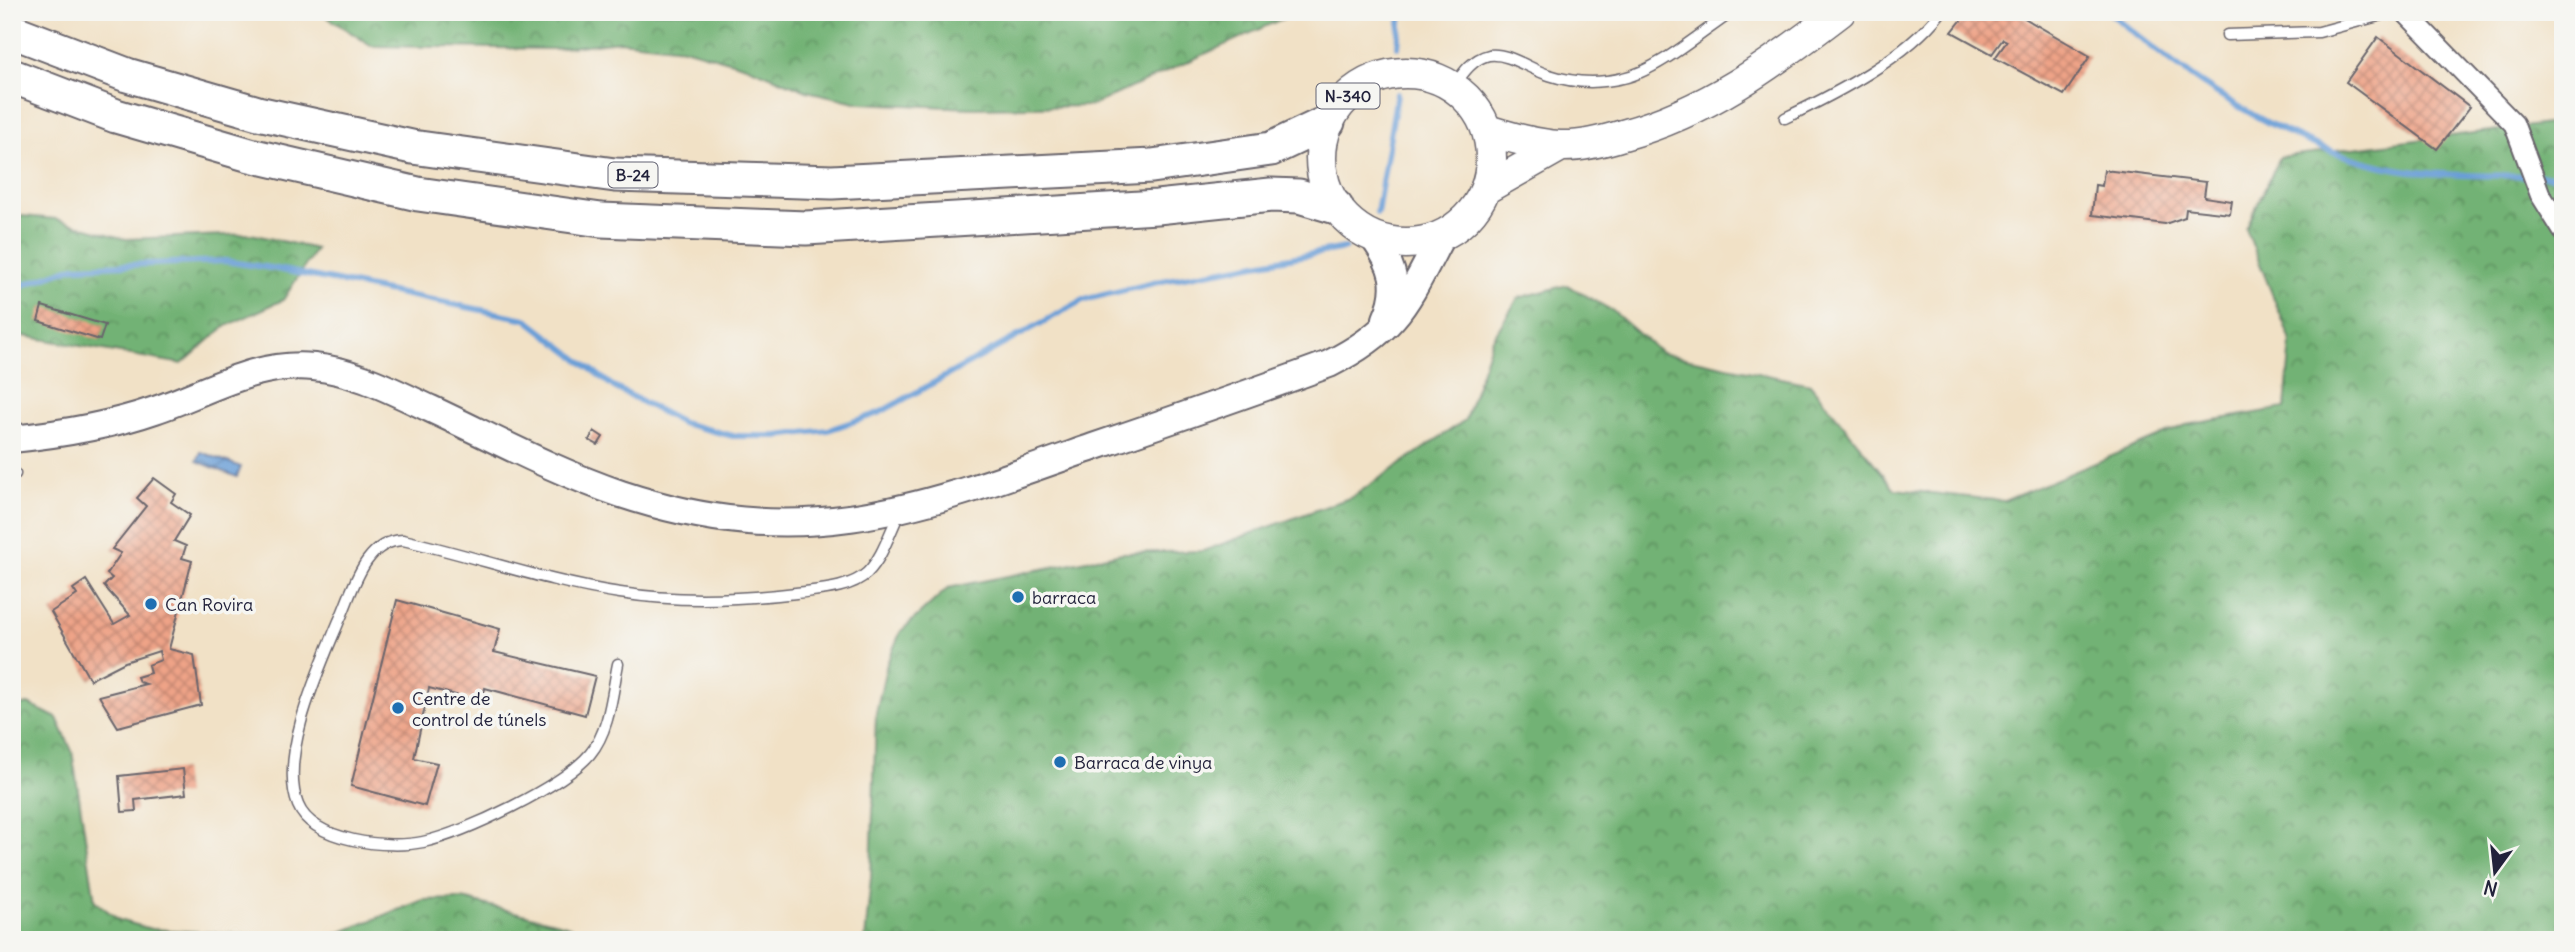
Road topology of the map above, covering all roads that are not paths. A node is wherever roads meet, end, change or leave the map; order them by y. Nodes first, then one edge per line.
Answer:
1 (1732, 12) edge
2 (1840, 12) edge
3 (1941, 12) edge
4 (2393, 12) edge
5 (2405, 12) edge
6 (12, 31) edge
7 (2227, 36) dead end
8 (12, 76) edge
9 (1454, 86) junction
10 (1785, 118) dead end
11 (1328, 122) junction
12 (1487, 130) junction
13 (1561, 146) junction
14 (1486, 188) junction
15 (1336, 207) junction
16 (2563, 230) edge
17 (1442, 235) junction
18 (1373, 237) junction
19 (1380, 330) junction
20 (12, 439) edge
21 (900, 511) junction
22 (618, 664) dead end

1 - 9 lane
2 - 13 main road, N-340
3 - 10 lane
4 - 7 lane
5 - 16 street
6 - 11 highway, B-24
8 - 15 highway
9 - 11 main road, N-340
9 - 12 main road, N-340
11 - 15 main road, N-340
12 - 13 main road, N-340
12 - 14 main road, N-340
13 - 14 main road, N-340
14 - 17 main road, N-340
15 - 18 main road, N-340
17 - 18 main road, N-340
17 - 19 street, N-340
18 - 19 street, N-340
19 - 21 street, N-340
20 - 21 street, N-340
21 - 22 lane

